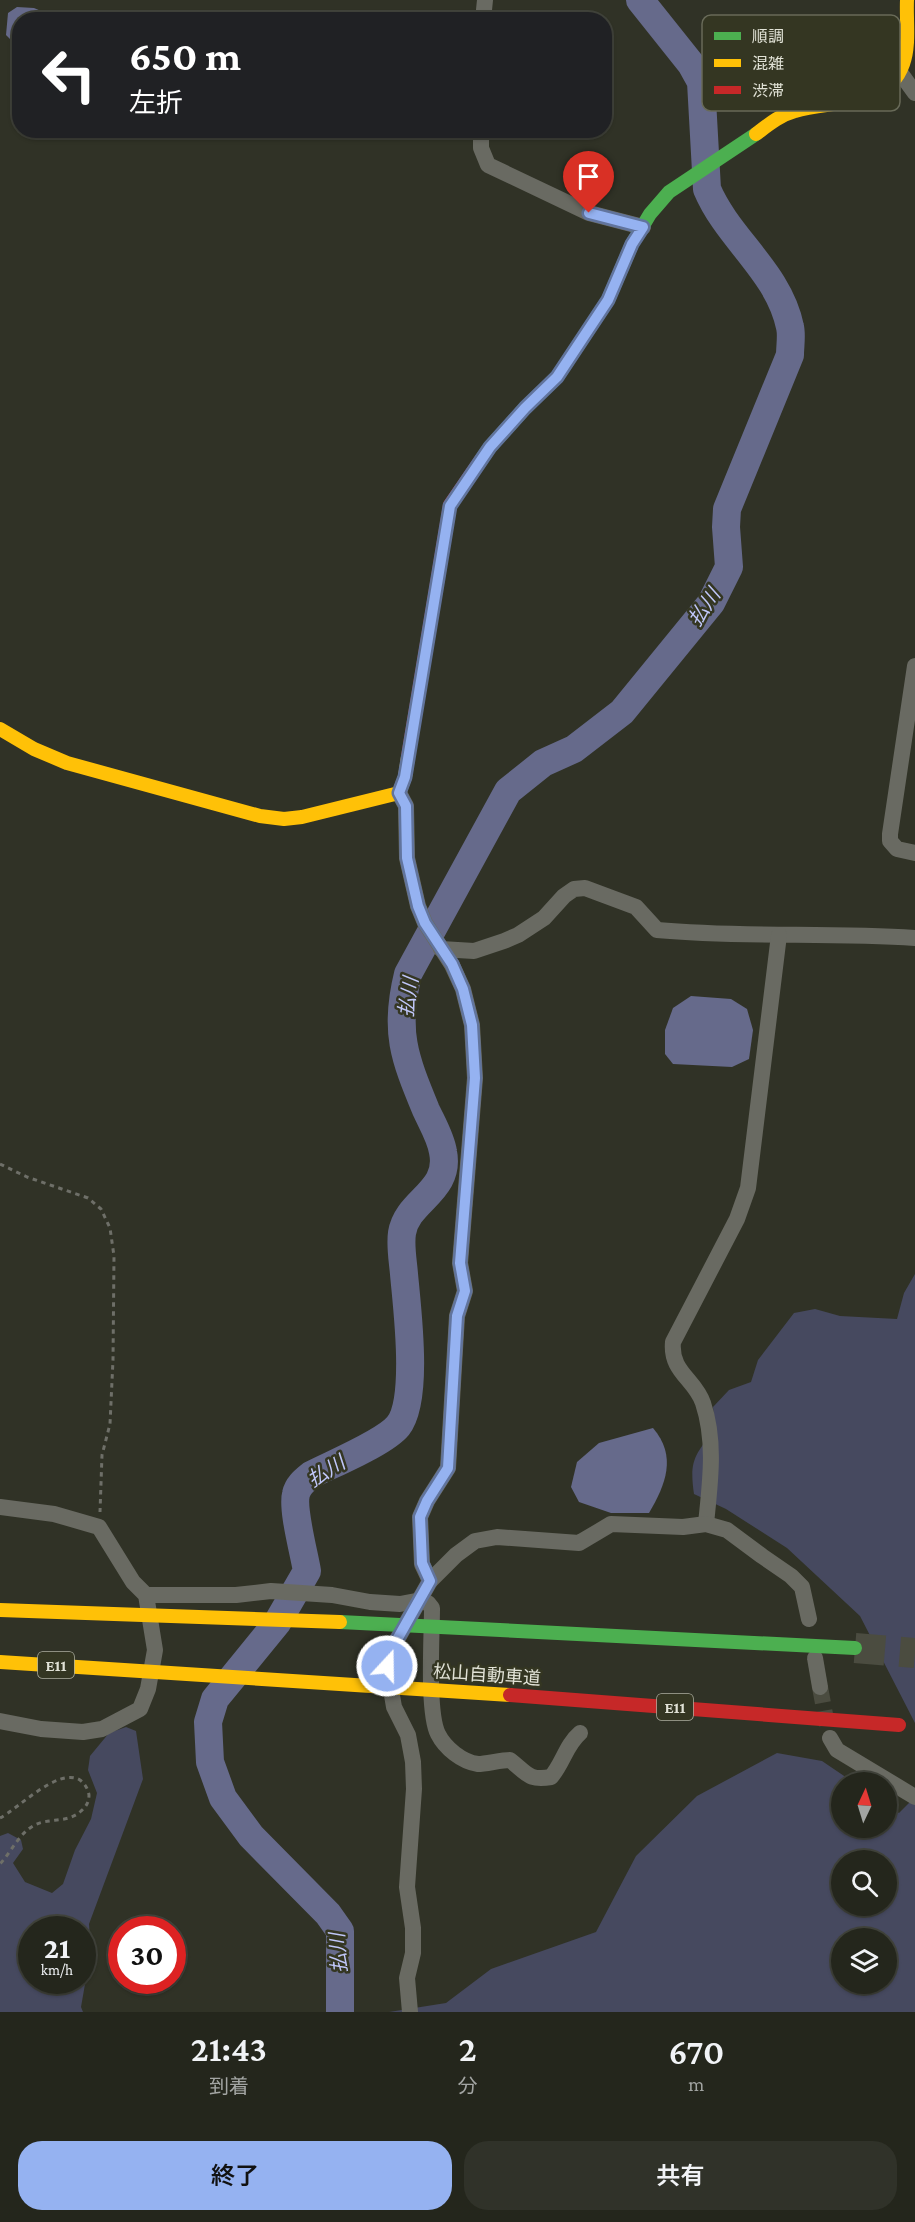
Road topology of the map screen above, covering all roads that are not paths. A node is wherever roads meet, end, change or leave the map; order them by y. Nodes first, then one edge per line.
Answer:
1 (907, 0) edge
2 (900, 69) edge
3 (900, 72) edge
4 (915, 93) edge
5 (794, 111) edge
6 (481, 138) edge
7 (643, 227) junction
8 (915, 666) edge
9 (0, 729) edge
10 (399, 793) junction
11 (915, 853) edge
12 (779, 935) junction
13 (915, 938) edge
14 (441, 949) junction
15 (0, 1507) edge
16 (706, 1524) junction
17 (430, 1581) junction
18 (146, 1595) junction
19 (420, 1600) junction
20 (0, 1610) edge
21 (809, 1619) dead end
22 (855, 1648) tunnel mouth
23 (815, 1658) dead end
24 (0, 1662) edge
25 (820, 1688) tunnel mouth
26 (0, 1721) edge
27 (899, 1725) dead end
28 (580, 1733) dead end
29 (830, 1738) tunnel mouth
30 (915, 1797) edge
31 (410, 2012) edge

1 - 2 main road
3 - 4 street
5 - 7 main road
6 - 7 street
7 - 10 main road
8 - 11 street
9 - 10 main road
10 - 14 street
12 - 13 street
12 - 14 street
12 - 16 street
14 - 17 street
15 - 18 street
16 - 17 street
16 - 21 street
17 - 19 street
18 - 19 street
18 - 26 street
19 - 28 street
19 - 31 street
20 - 22 main road
23 - 25 street
24 - 27 main road, 松山自動車道 / E11
29 - 30 street

